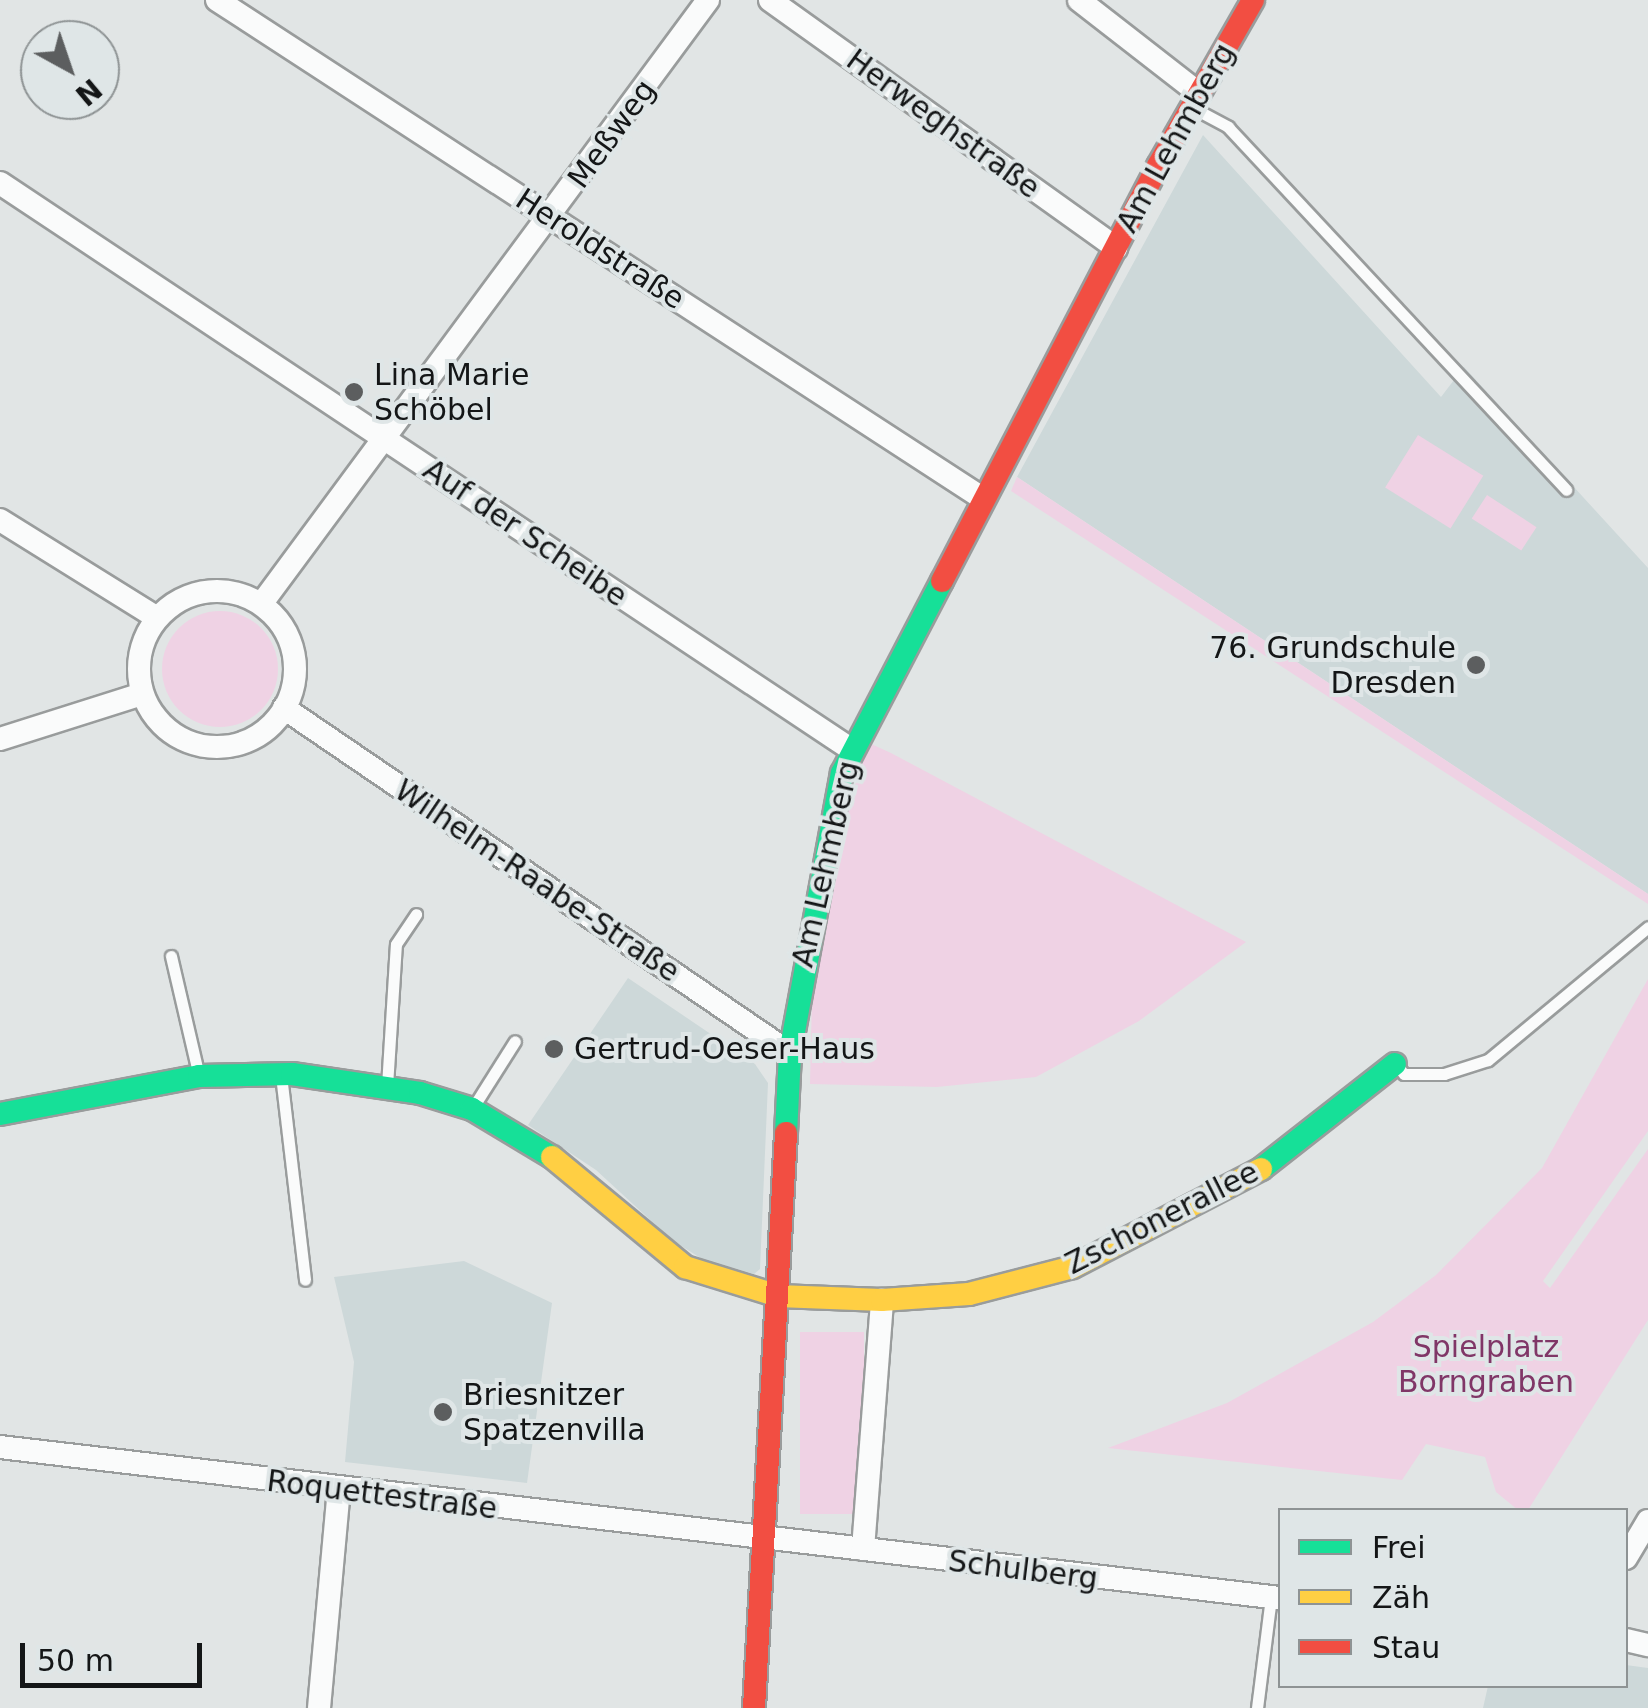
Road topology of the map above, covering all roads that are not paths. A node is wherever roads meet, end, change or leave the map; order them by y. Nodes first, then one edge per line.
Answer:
1 (217, 0) edge
2 (708, 0) edge
3 (770, 0) edge
4 (1079, 0) edge
5 (1253, 0) edge
6 (1193, 99) junction
7 (0, 183) edge
8 (552, 217) junction
9 (1116, 248) junction
10 (386, 440) junction
11 (1566, 490) dead end
12 (982, 498) junction
13 (0, 520) edge
14 (262, 603) junction
15 (156, 618) junction
16 (142, 694) junction
17 (284, 708) junction
18 (0, 740) edge
19 (852, 750) junction
20 (416, 914) dead end
21 (1648, 927) edge
22 (171, 956) dead end
23 (516, 1041) dead end
24 (790, 1053) junction
25 (1395, 1064) joint
26 (281, 1075) junction
27 (199, 1076) junction
28 (387, 1086) junction
29 (472, 1109) junction
30 (0, 1114) edge
31 (305, 1280) dead end
32 (778, 1296) junction
33 (882, 1300) junction
34 (0, 1447) edge
35 (339, 1490) junction
36 (1648, 1521) edge
37 (765, 1541) junction
38 (863, 1550) junction
39 (1628, 1555) edge
40 (1276, 1598) edge
41 (320, 1708) edge
42 (754, 1708) edge
43 (1257, 1708) edge

1 - 8 street, Heroldstraße
2 - 8 street, Meßweg
3 - 9 street, Herweghstraße
4 - 6 street
5 - 6 street, Am Lehmberg
6 - 9 street, Am Lehmberg
6 - 11 lane
7 - 10 street, Auf der Scheibe
8 - 10 street, Meßweg
8 - 12 street, Heroldstraße
9 - 12 street, Am Lehmberg
10 - 14 street, Meßweg
10 - 19 street, Auf der Scheibe
12 - 19 street, Am Lehmberg
13 - 15 street
14 - 15 street
14 - 17 street
15 - 16 street
16 - 17 street
16 - 18 street
17 - 24 street, Wilhelm-Raabe-Straße
19 - 24 street, Am Lehmberg
20 - 28 lane
21 - 25 lane
22 - 27 lane
23 - 29 lane
24 - 32 street, Am Lehmberg
25 - 33 street, Zschonerallee
26 - 27 street, Zschonerallee
26 - 28 street, Zschonerallee
26 - 31 lane
27 - 30 street, Zschonerallee
28 - 29 street, Zschonerallee
29 - 32 street, Zschonerallee
32 - 33 street, Zschonerallee
32 - 37 street, Am Lehmberg
33 - 38 street
34 - 35 street, Roquettestraße
35 - 37 street, Roquettestraße
35 - 41 street
36 - 39 street
37 - 38 street, Schulberg
37 - 42 street, Am Lehmberg
38 - 40 street, Schulberg
40 - 43 lane

